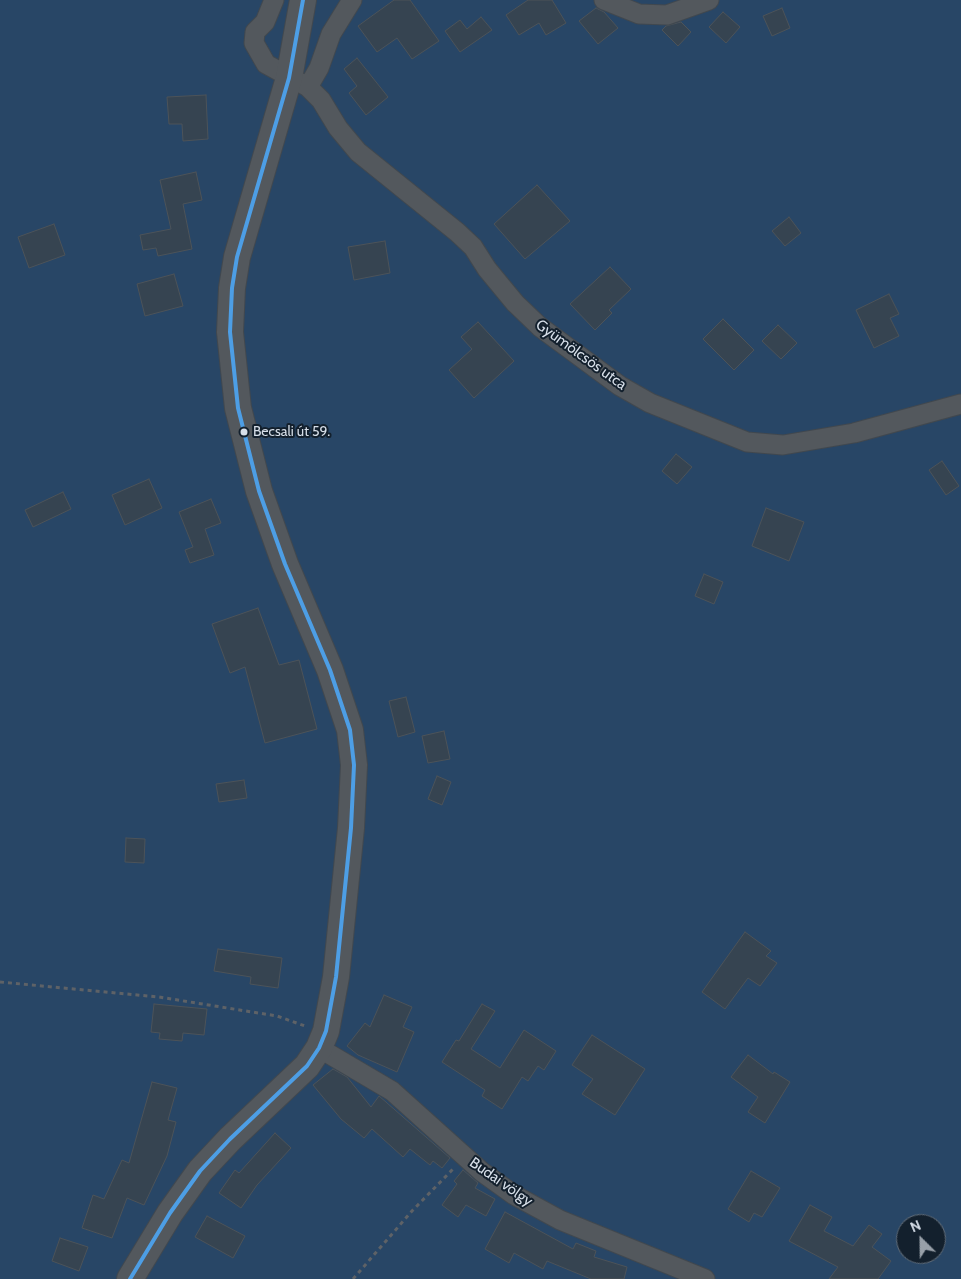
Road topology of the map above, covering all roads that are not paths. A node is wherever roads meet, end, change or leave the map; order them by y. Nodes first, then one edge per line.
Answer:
1 (274, 0) edge
2 (303, 0) edge
3 (352, 0) edge
4 (604, 0) edge
5 (709, 0) edge
6 (299, 82) junction
7 (961, 404) edge
8 (322, 1040) junction
9 (130, 1279) edge
10 (705, 1279) edge

1 - 6 street, Gyümölcsös utca
2 - 6 main road
3 - 6 street
4 - 5 street
6 - 7 street, Gyümölcsös utca
6 - 8 main road
8 - 9 main road
8 - 10 street, Budai völgy

